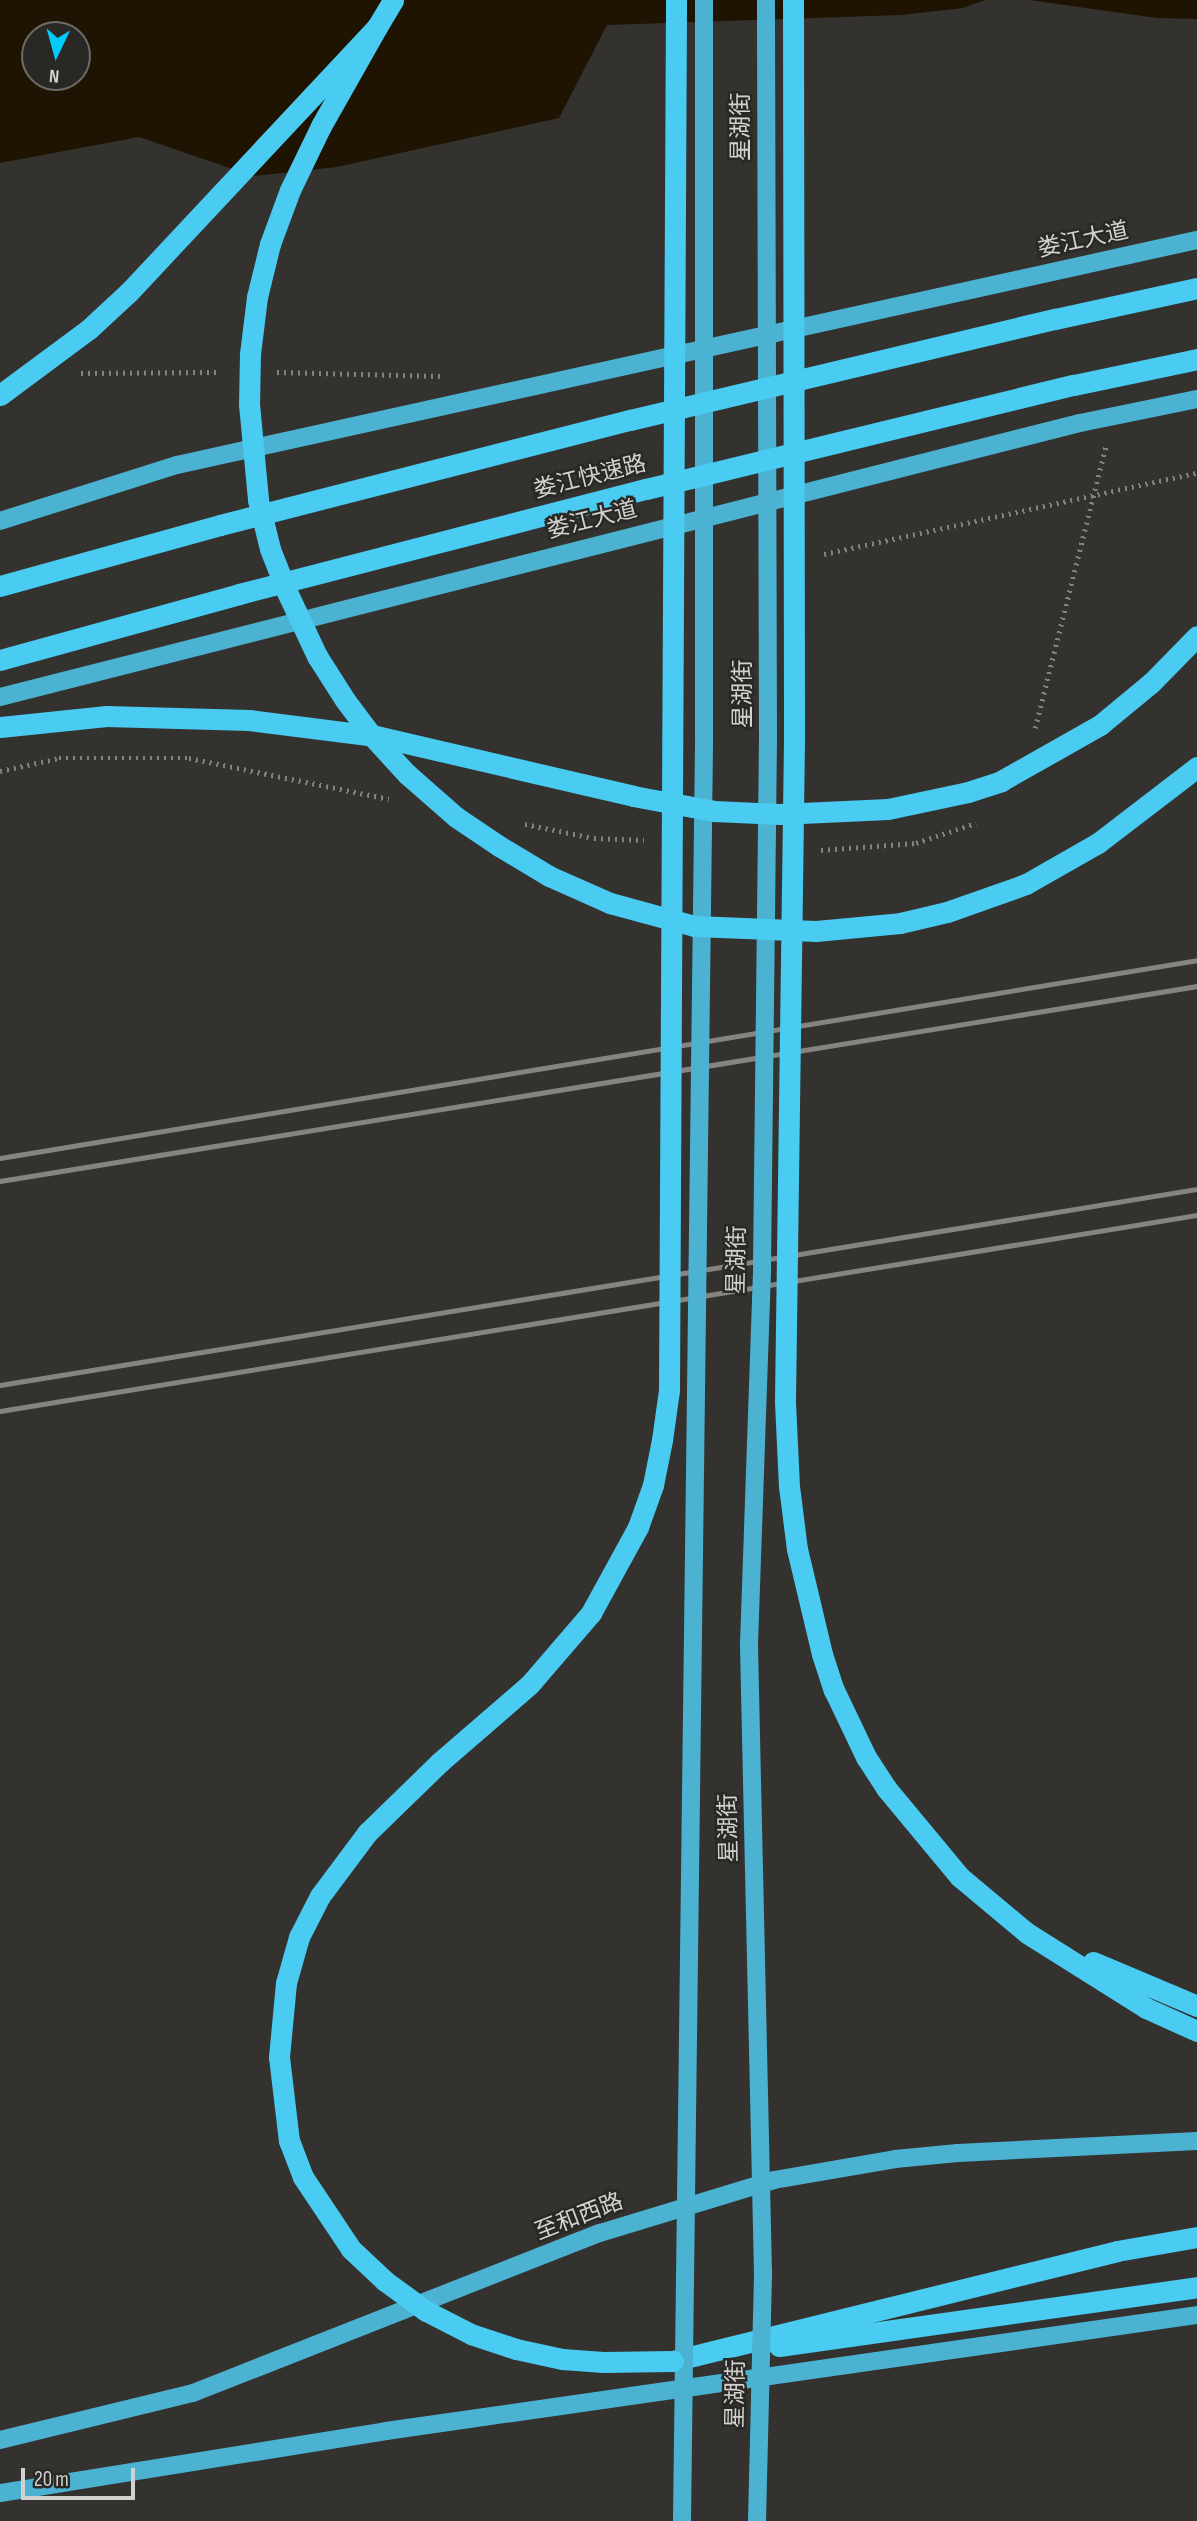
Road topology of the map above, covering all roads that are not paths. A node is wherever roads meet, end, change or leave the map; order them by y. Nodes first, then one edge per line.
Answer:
1 (393, 0) edge
2 (676, 0) edge
3 (704, 0) edge
4 (766, 0) edge
5 (793, 0) edge
6 (377, 27) junction
7 (1197, 240) edge
8 (1197, 288) edge
9 (1197, 359) edge
10 (0, 395) edge
11 (1197, 399) edge
12 (0, 521) edge
13 (0, 586) edge
14 (1197, 636) edge
15 (0, 660) edge
16 (0, 697) edge
17 (0, 727) edge
18 (1197, 767) edge
19 (1027, 1933) junction
20 (1197, 2006) edge
21 (1197, 2031) edge
22 (1197, 2141) edge
23 (1197, 2237) edge
24 (1197, 2287) edge
25 (1197, 2315) edge
26 (673, 2361) junction
27 (0, 2440) edge
28 (0, 2493) edge
29 (682, 2521) edge
30 (757, 2521) edge

1 - 6 highway, bridge
2 - 26 highway, bridge
3 - 29 main road, 星湖街, bridge
4 - 30 main road, 星湖街, bridge
5 - 19 highway, bridge
6 - 10 highway, bridge
6 - 18 highway, bridge
7 - 12 main road, 娄江大道
8 - 13 highway, 娄江快速路, bridge
9 - 15 highway, 娄江快速路, bridge
11 - 16 main road, 娄江大道
14 - 17 highway, bridge
19 - 20 highway
19 - 21 highway
22 - 27 main road, 至和西路
23 - 26 highway, bridge
24 - 26 highway, bridge
25 - 28 main road

